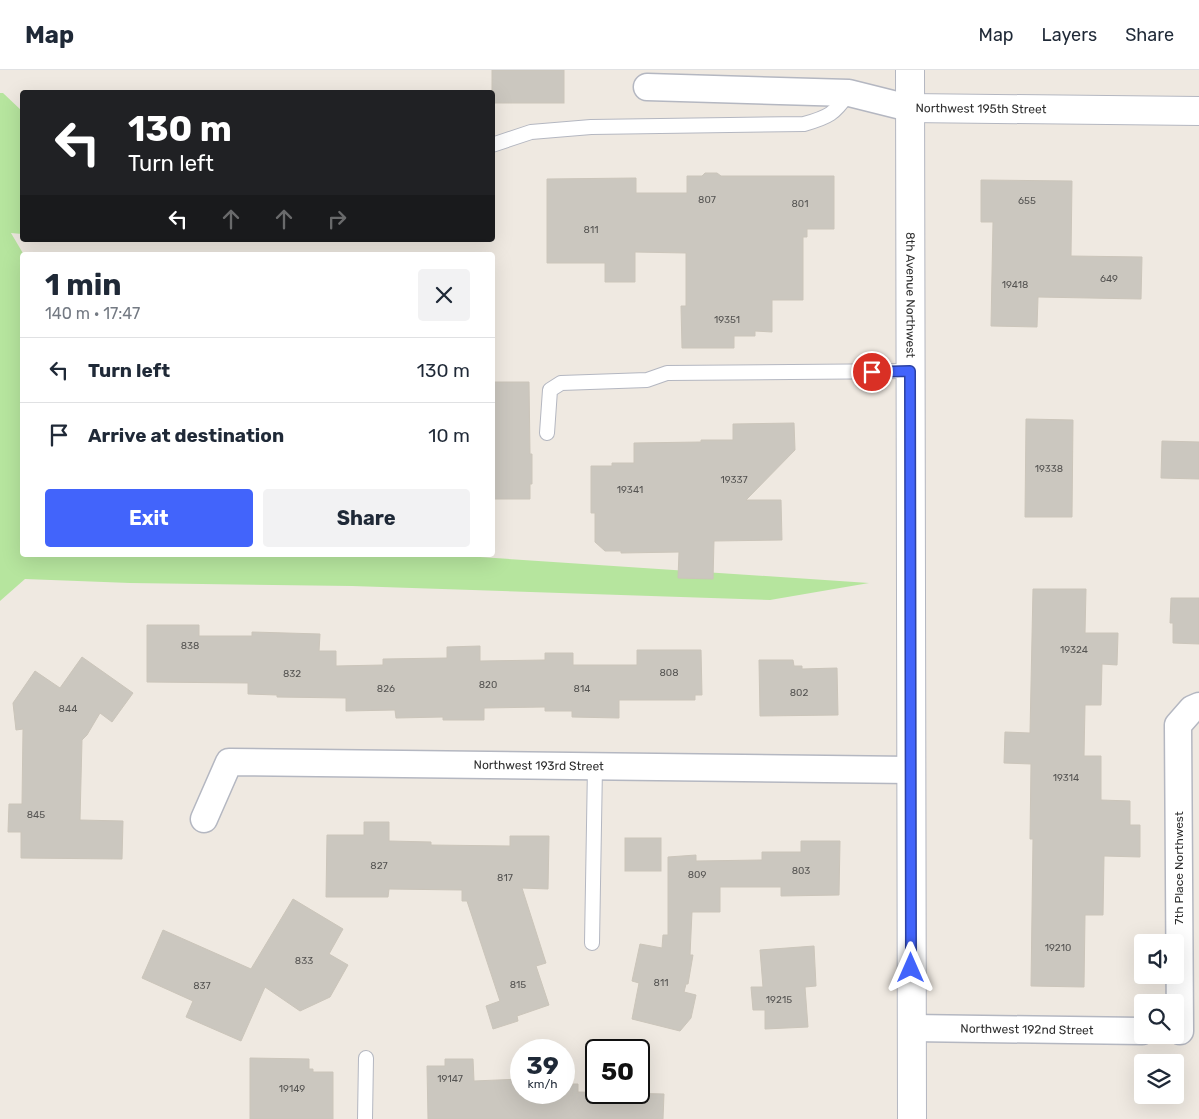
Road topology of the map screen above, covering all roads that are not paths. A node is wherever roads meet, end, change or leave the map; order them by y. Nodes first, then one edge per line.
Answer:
1 (910, 70) edge
2 (647, 87) dead end
3 (849, 93) junction
4 (910, 108) junction
5 (1199, 112) edge
6 (495, 144) edge
7 (910, 371) junction
8 (547, 434) dead end
9 (1196, 708) edge
10 (595, 766) junction
11 (911, 770) junction
12 (204, 819) dead end
13 (592, 943) dead end
14 (912, 1028) junction
15 (1134, 1030) edge
16 (1185, 1031) edge
17 (366, 1058) dead end
18 (365, 1119) edge
19 (912, 1119) edge

1 - 4 main road, 8th Avenue Northwest
2 - 3 street, Northwest 195th Street
3 - 4 street, Northwest 195th Street
3 - 6 lane
4 - 5 main road, Northwest 195th Street
4 - 7 main road, 8th Avenue Northwest
7 - 8 lane
7 - 11 main road, 8th Avenue Northwest
9 - 16 street, 7th Place Northwest
10 - 11 street, Northwest 193rd Street
10 - 12 street, Northwest 193rd Street
10 - 13 lane
11 - 14 main road, 8th Avenue Northwest
14 - 15 street, Northwest 192nd Street
14 - 19 main road, 8th Avenue Northwest
17 - 18 lane

